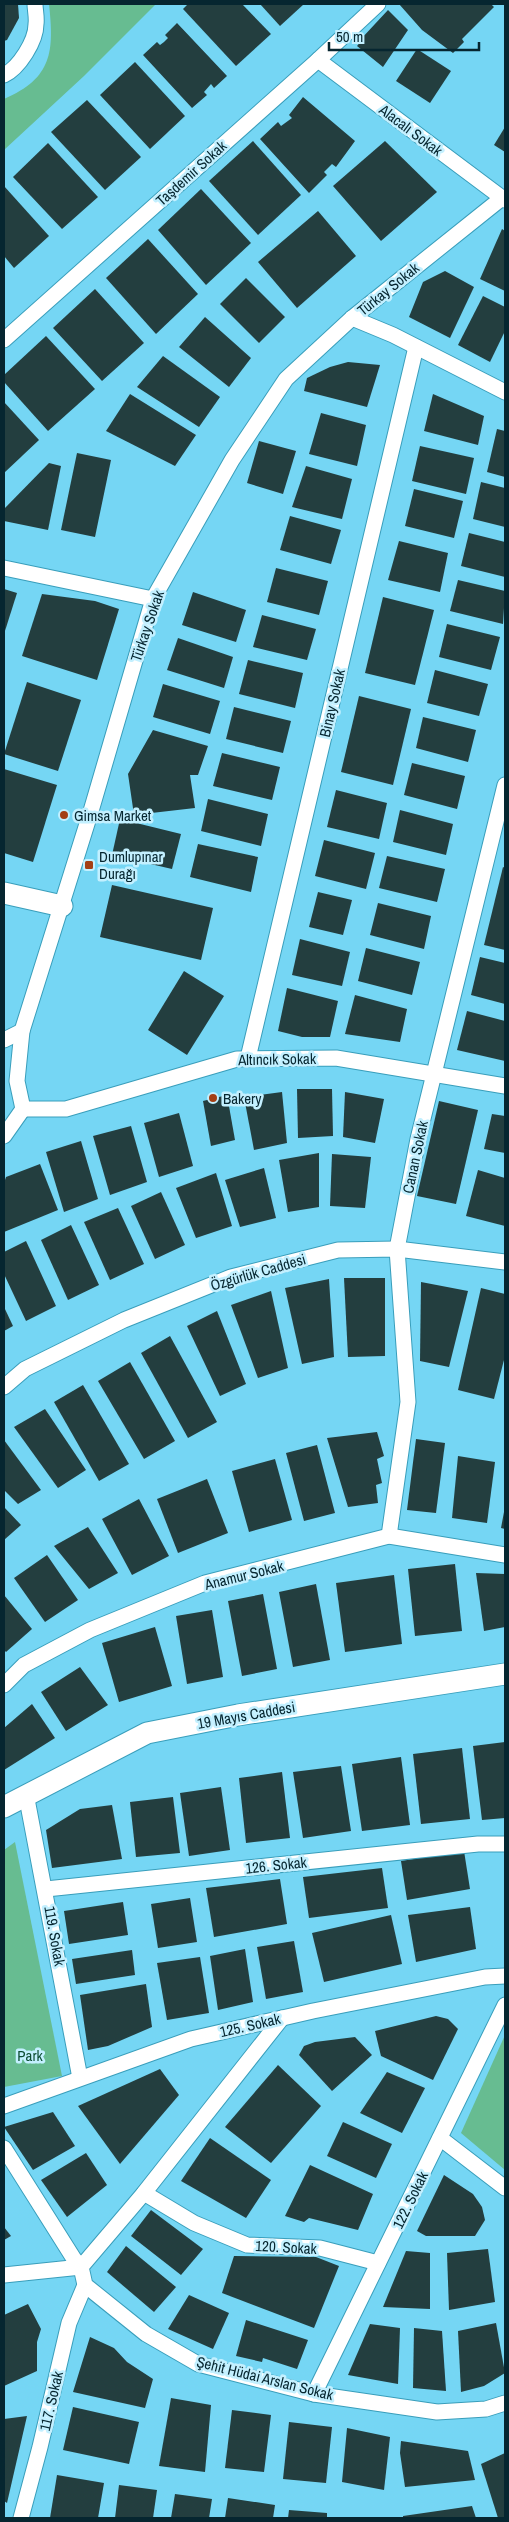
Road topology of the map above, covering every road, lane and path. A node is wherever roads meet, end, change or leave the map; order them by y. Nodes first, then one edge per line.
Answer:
1 (35, 4) edge
2 (378, 4) edge
3 (318, 60) junction
4 (4, 75) edge
5 (504, 199) edge
6 (352, 318) junction
7 (4, 340) edge
8 (416, 347) junction
9 (505, 392) edge
10 (4, 568) edge
11 (153, 599) junction
12 (505, 785) edge
13 (4, 893) edge
14 (62, 906) junction
15 (22, 1031) junction
16 (4, 1040) edge
17 (248, 1058) junction
18 (434, 1075) junction
19 (505, 1086) edge
20 (23, 1109) junction
21 (4, 1136) edge
22 (397, 1249) junction
23 (505, 1262) edge
24 (4, 1387) edge
25 (389, 1536) junction
26 (505, 1555) edge
27 (505, 1674) edge
28 (4, 1685) edge
29 (26, 1794) junction
30 (4, 1807) edge
31 (505, 1844) edge
32 (46, 1889) junction
33 (505, 1976) edge
34 (505, 2005) edge
35 (282, 2018) junction
36 (80, 2078) junction
37 (4, 2106) edge
38 (440, 2138) junction
39 (4, 2148) edge
40 (505, 2188) edge
41 (144, 2193) junction
42 (378, 2263) junction
43 (81, 2267) junction
44 (4, 2275) edge
45 (85, 2285) junction
46 (314, 2394) junction
47 (505, 2403) edge
48 (21, 2518) edge

1 - 4 street
2 - 3 street, Taşdemir Sokak
3 - 5 street, Alacalı Sokak
3 - 7 street, Taşdemir Sokak
5 - 6 street, Türkay Sokak
6 - 8 street
6 - 11 street, Türkay Sokak
8 - 9 street
8 - 17 street, Binay Sokak
10 - 11 street
11 - 14 street, Türkay Sokak
12 - 18 street, Canan Sokak
13 - 14 main road
14 - 15 street, Türkay Sokak
15 - 16 street
15 - 20 street, Türkay Sokak
17 - 18 street, Altıncık Sokak
17 - 20 street, Altıncık Sokak
18 - 19 street, Altıncık Sokak
18 - 22 street, Canan Sokak
20 - 21 street
22 - 23 street, Özgürlük Caddesi
22 - 24 street, Özgürlük Caddesi
22 - 25 street, Canan Sokak
25 - 26 street, Anamur Sokak
25 - 28 street, Anamur Sokak
27 - 29 main road, 19 Mayıs Caddesi
29 - 30 main road, 19 Mayıs Caddesi
29 - 32 street, 119. Sokak
31 - 32 street, 126. Sokak
32 - 36 street, 119. Sokak
33 - 35 street, 125. Sokak
34 - 38 street, 122. Sokak
35 - 36 street, 125. Sokak
35 - 41 street
36 - 37 street, 125. Sokak
38 - 40 street
38 - 42 street, 122. Sokak
39 - 43 street
41 - 42 street, 120. Sokak
41 - 43 street
42 - 46 street, 122. Sokak
43 - 44 street
43 - 45 street
45 - 46 street, Şehit Hüdai Arslan Sokak
45 - 48 street, 117. Sokak
46 - 47 street, Şehit Hüdai Arslan Sokak

